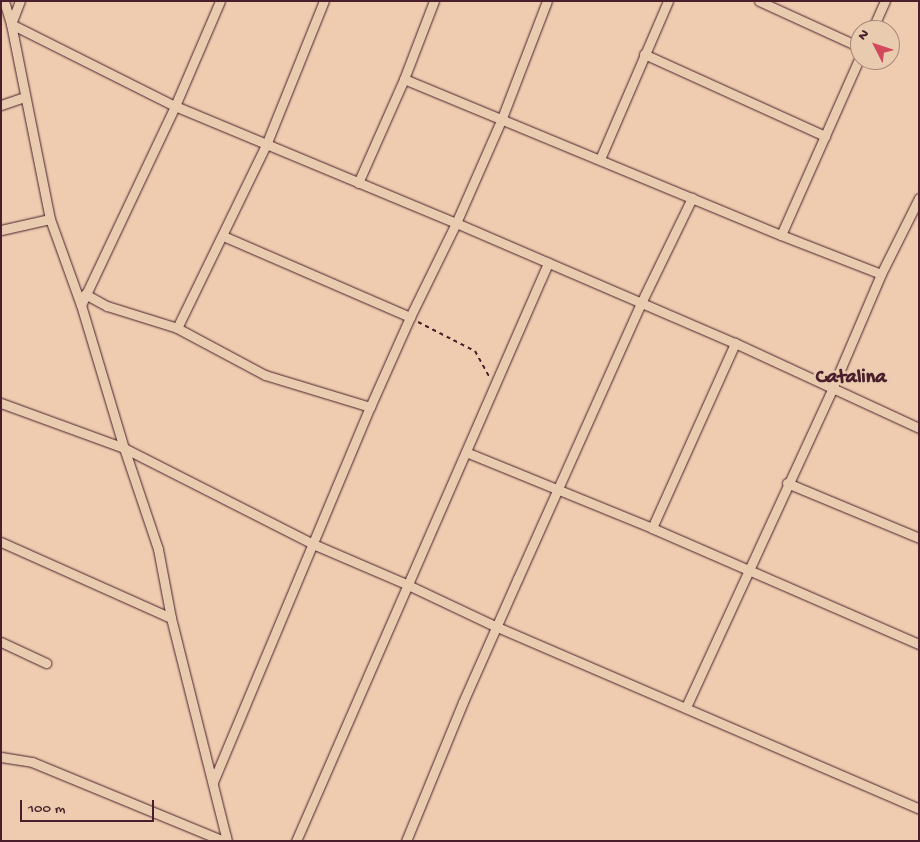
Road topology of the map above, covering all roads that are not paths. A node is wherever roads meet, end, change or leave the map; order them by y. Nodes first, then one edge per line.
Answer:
1 (4, 1) edge
2 (20, 1) edge
3 (220, 1) edge
4 (324, 1) edge
5 (434, 1) edge
6 (547, 1) edge
7 (668, 1) edge
8 (759, 1) edge
9 (885, 1) edge
10 (876, 20) edge
11 (11, 24) junction
12 (850, 42) edge
13 (644, 54) junction
14 (854, 70) edge
15 (404, 79) junction
16 (24, 96) junction
17 (1, 105) edge
18 (175, 106) junction
19 (502, 118) junction
20 (825, 136) junction
21 (266, 145) junction
22 (600, 159) junction
23 (358, 183) junction
24 (692, 198) junction
25 (919, 198) edge
26 (50, 219) junction
27 (456, 223) junction
28 (1, 230) edge
29 (782, 235) junction
30 (223, 236) junction
31 (548, 263) junction
32 (882, 274) junction
33 (85, 294) junction
34 (641, 303) junction
35 (81, 305) junction
36 (410, 317) junction
37 (177, 328) junction
38 (735, 343) junction
39 (832, 389) junction
40 (1, 403) edge
41 (370, 407) junction
42 (919, 428) edge
43 (124, 448) junction
44 (466, 452) junction
45 (787, 483) junction
46 (557, 491) junction
47 (652, 528) junction
48 (919, 538) edge
49 (1, 542) edge
50 (313, 544) junction
51 (747, 569) junction
52 (408, 585) junction
53 (171, 618) junction
54 (497, 627) junction
55 (1, 642) edge
56 (919, 644) edge
57 (46, 663) dead end
58 (686, 707) junction
59 (1, 757) edge
60 (213, 782) junction
61 (919, 809) edge
62 (297, 840) edge
63 (226, 841) edge
64 (406, 841) edge

1 - 11 street
2 - 11 street
3 - 18 street
4 - 21 street
5 - 15 street
6 - 19 street
7 - 13 street
8 - 12 street
9 - 10 street
11 - 16 street
11 - 18 street
13 - 20 street
13 - 22 street
14 - 20 street
15 - 19 street
15 - 23 street
16 - 17 street
16 - 26 street
18 - 21 street
18 - 33 street
19 - 22 street
19 - 27 street
20 - 29 street
21 - 23 street
21 - 30 street
22 - 24 street
23 - 27 street
24 - 29 street
24 - 34 street
25 - 32 street
26 - 28 street
26 - 35 street
27 - 31 street
27 - 36 street
29 - 32 street
30 - 36 street
30 - 37 street
31 - 34 street
31 - 44 street
32 - 39 street
33 - 35 street
33 - 37 street
34 - 38 street
34 - 46 street
35 - 43 street
36 - 41 street
37 - 41 street
38 - 39 street
38 - 47 street
39 - 42 street
39 - 45 street
40 - 43 street
41 - 50 street
43 - 50 street
43 - 53 street
44 - 46 street
44 - 52 street
45 - 48 street
45 - 51 street
46 - 47 street
46 - 54 street
47 - 51 street
49 - 53 street
50 - 52 street
50 - 60 street
51 - 56 street
51 - 58 street
52 - 54 street
52 - 62 street
53 - 60 street
54 - 58 street
54 - 64 street
55 - 57 street
58 - 61 street
59 - 63 street
60 - 63 street

